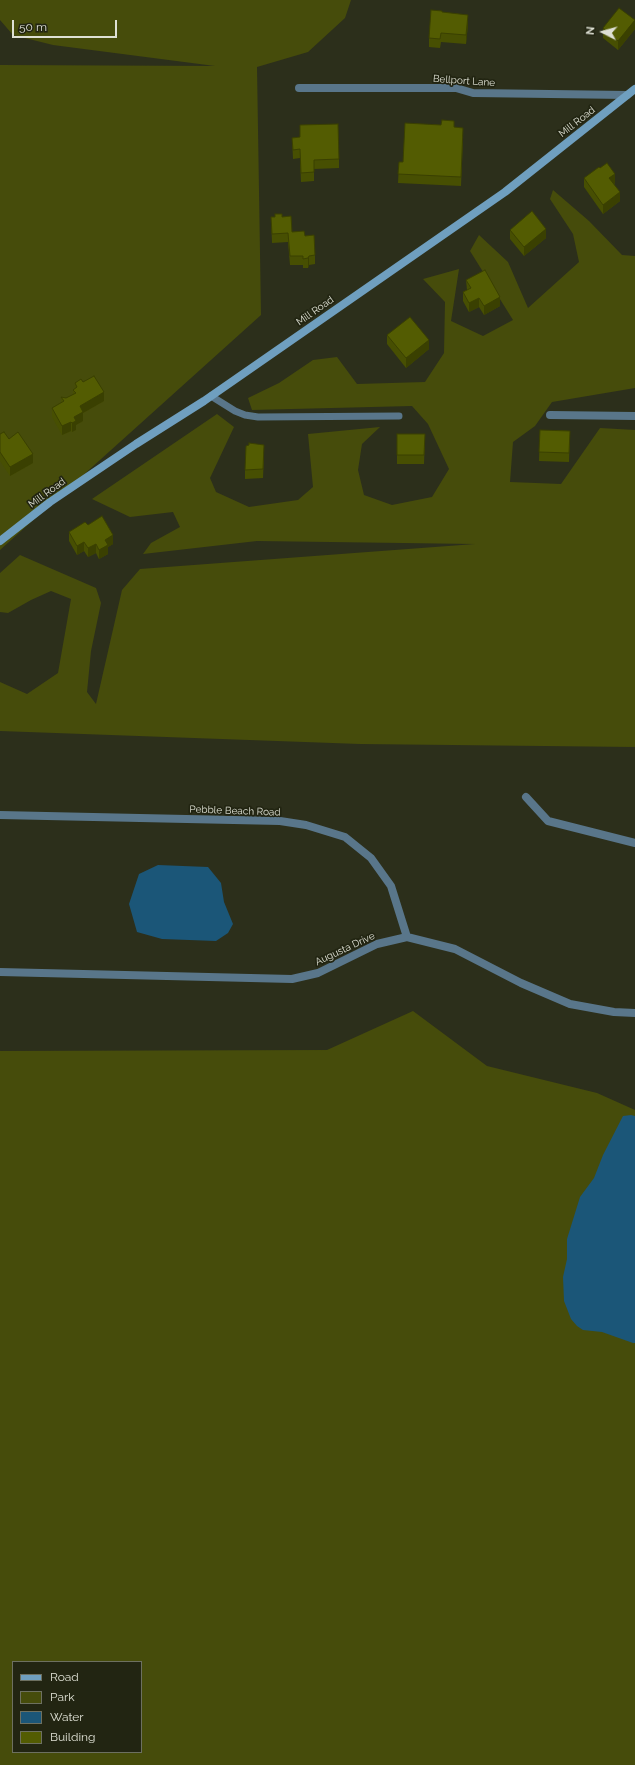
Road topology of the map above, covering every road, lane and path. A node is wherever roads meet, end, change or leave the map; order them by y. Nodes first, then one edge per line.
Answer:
1 (299, 88) dead end
2 (635, 89) edge
3 (627, 94) junction
4 (211, 396) junction
5 (550, 415) dead end
6 (399, 416) dead end
7 (635, 416) edge
8 (0, 541) edge
9 (526, 797) dead end
10 (0, 815) edge
11 (635, 843) edge
12 (407, 937) junction
13 (0, 972) edge
14 (635, 1013) edge

1 - 3 street, Bellport Lane
2 - 3 main road, Mill Road
3 - 4 main road, Mill Road
4 - 6 lane
4 - 8 main road, Mill Road
5 - 7 street
9 - 11 street
10 - 12 street, Pebble Beach Road
12 - 13 street, Augusta Drive
12 - 14 street, Augusta Drive

